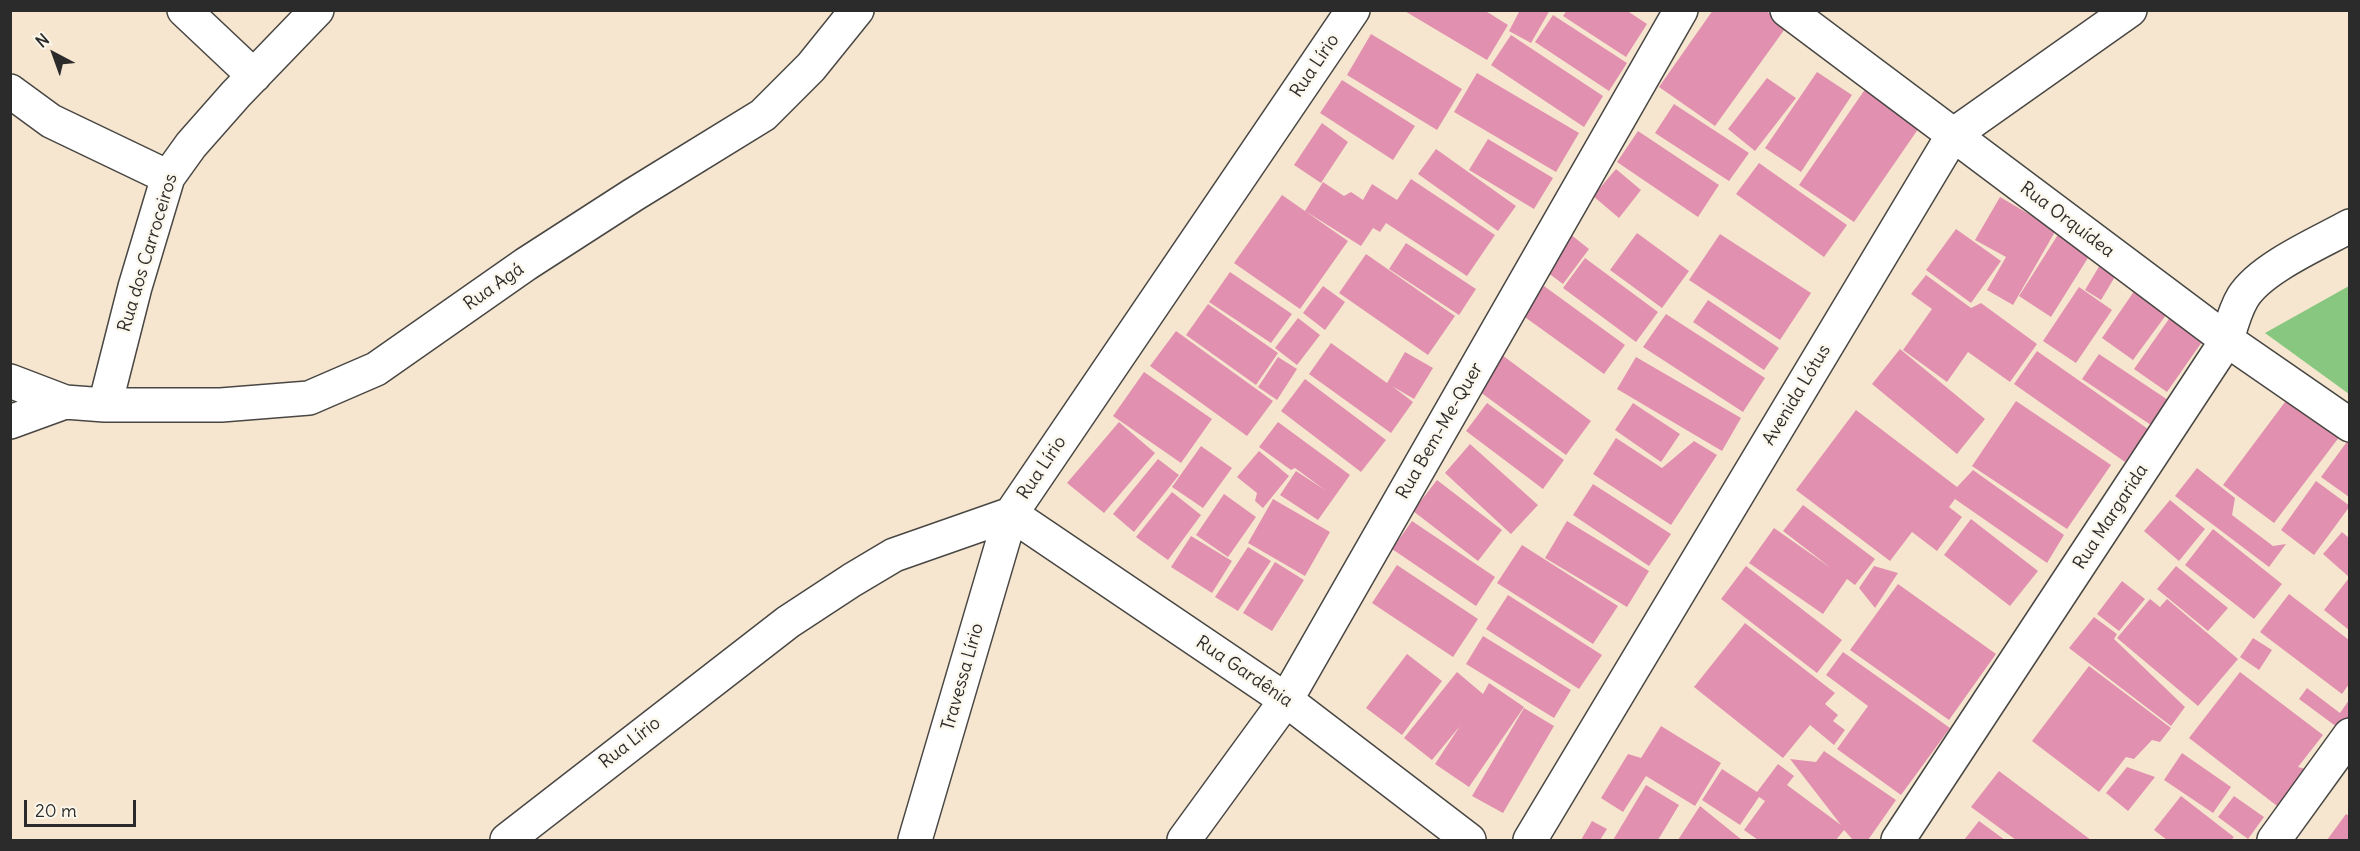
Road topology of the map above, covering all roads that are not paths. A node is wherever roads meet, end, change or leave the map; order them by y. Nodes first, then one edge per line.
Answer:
1 (184, 10) edge
2 (317, 10) edge
3 (857, 10) edge
4 (1353, 10) edge
5 (1681, 10) edge
6 (1787, 10) edge
7 (2130, 10) edge
8 (254, 76) junction
9 (10, 91) edge
10 (1953, 135) junction
11 (168, 177) junction
12 (2349, 226) edge
13 (2227, 340) junction
14 (10, 381) edge
15 (65, 402) junction
16 (105, 405) junction
17 (10, 422) edge
18 (2349, 425) edge
19 (1011, 514) junction
20 (1286, 700) junction
21 (2349, 735) edge
22 (507, 840) edge
23 (915, 840) edge
24 (1184, 840) edge
25 (1468, 840) edge
26 (1530, 840) edge
27 (1898, 840) edge
28 (2274, 840) edge

1 - 8 street
2 - 8 street, Rua dos Carroceiros
3 - 16 street, Rua Agá
4 - 19 street, Rua Lírio
5 - 20 street, Rua Bem-Me-Quer
6 - 10 street, Rua Orquídea
7 - 10 street, Avenida Lótus
8 - 11 street, Rua dos Carroceiros
9 - 11 street
10 - 13 street, Rua Orquídea
10 - 26 street, Avenida Lótus
11 - 16 street, Rua dos Carroceiros
12 - 13 street, Rua Margarida
13 - 18 street, Rua Orquídea
13 - 27 street, Rua Margarida
14 - 15 street, Rua Agá
15 - 16 street, Rua Agá
15 - 17 street, Rua Agá
19 - 20 street, Rua Gardênia
19 - 22 street, Rua Lírio
19 - 23 street, Travessa Lírio
20 - 24 street, Rua Bem-Me-Quer
20 - 25 street, Rua Gardênia
21 - 28 street

